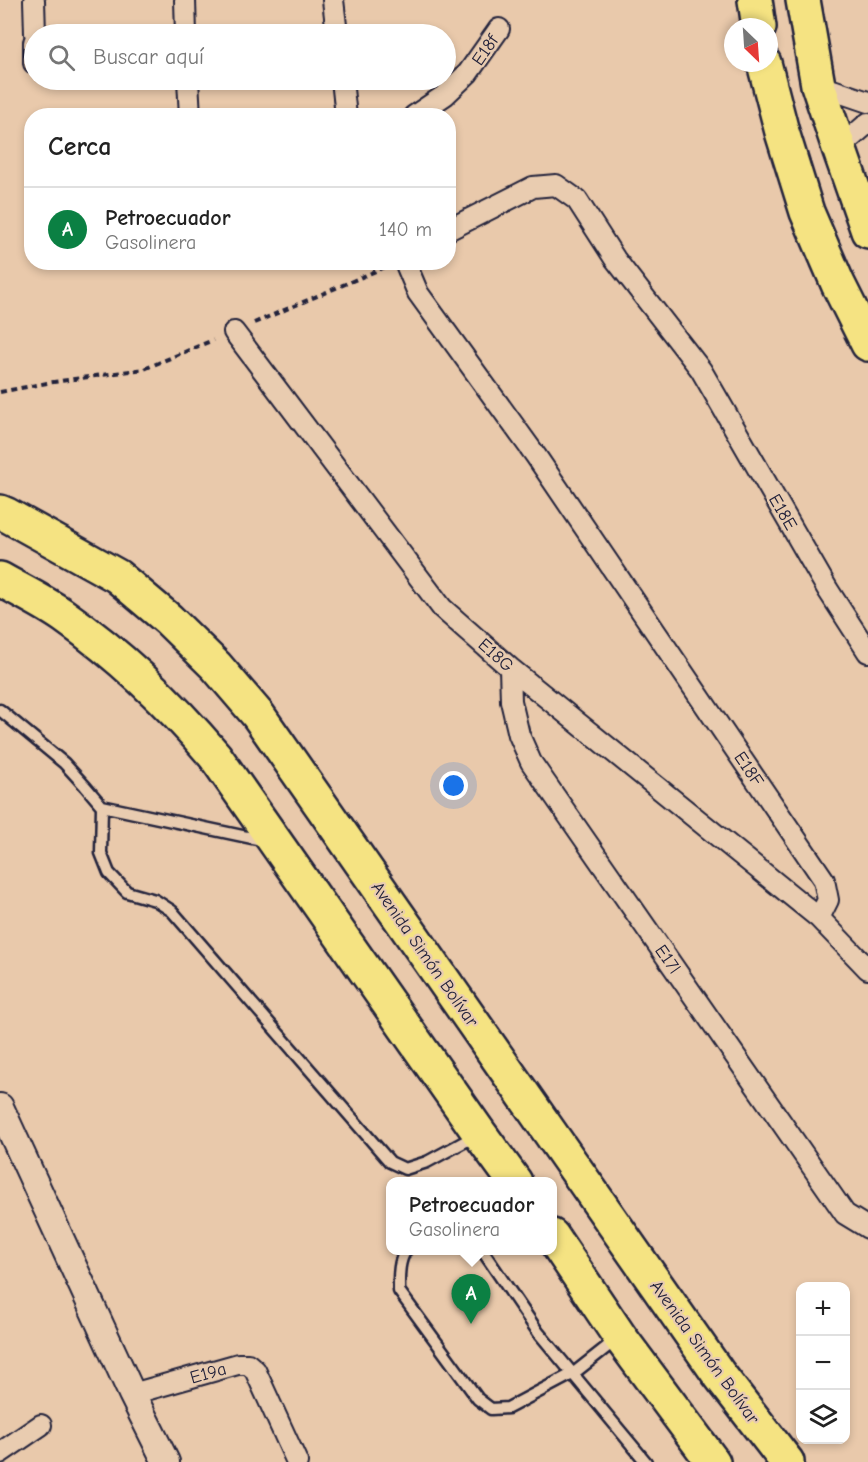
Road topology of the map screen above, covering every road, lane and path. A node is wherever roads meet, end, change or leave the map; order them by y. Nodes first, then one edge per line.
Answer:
1 (34, 0) edge
2 (184, 0) edge
3 (333, 0) edge
4 (755, 0) edge
5 (803, 0) edge
6 (758, 18) edge
7 (35, 24) edge
8 (185, 24) edge
9 (336, 24) edge
10 (499, 29) dead end
11 (766, 72) edge
12 (456, 84) edge
13 (818, 85) junction
14 (189, 90) edge
15 (343, 90) edge
16 (450, 90) edge
17 (868, 102) edge
18 (190, 108) edge
19 (345, 108) edge
20 (426, 108) edge
21 (868, 123) edge
22 (839, 148) junction
23 (456, 226) edge
24 (868, 231) edge
25 (379, 270) edge
26 (408, 270) edge
27 (234, 332) junction
28 (868, 345) edge
29 (0, 392) edge
30 (2, 510) edge
31 (0, 579) edge
32 (868, 652) edge
33 (510, 668) junction
34 (0, 710) edge
35 (102, 806) junction
36 (277, 844) junction
37 (819, 918) junction
38 (868, 969) edge
39 (0, 1107) edge
40 (480, 1134) junction
41 (507, 1175) edge
42 (868, 1228) edge
43 (557, 1243) edge
44 (403, 1255) edge
45 (485, 1255) edge
46 (620, 1337) junction
47 (574, 1373) junction
48 (132, 1394) junction
49 (40, 1425) dead end
50 (0, 1453) edge
51 (166, 1462) edge
52 (297, 1462) edge
53 (646, 1462) edge
54 (713, 1462) edge
55 (787, 1462) edge

1 - 7 street
2 - 8 street
3 - 9 street
4 - 6 highway
5 - 13 highway
10 - 12 street, E18f
11 - 28 highway
13 - 17 street
13 - 22 highway
14 - 18 street
15 - 19 street
16 - 20 street, E18f
21 - 22 street
22 - 24 highway
23 - 32 street, E18E
25 - 27 path
26 - 37 street, E18F
27 - 29 path
27 - 33 street, E18G
30 - 55 highway, Avenida Simón Bolívar
31 - 36 highway
33 - 37 street, E18G
33 - 42 street, E17l
34 - 35 lane
35 - 36 lane
35 - 40 lane
36 - 40 highway
37 - 38 street
39 - 48 street
40 - 41 highway
43 - 46 highway
44 - 47 lane
45 - 47 lane
46 - 47 lane
46 - 54 highway
47 - 53 lane
48 - 51 street
48 - 52 street, E19a
49 - 50 street

